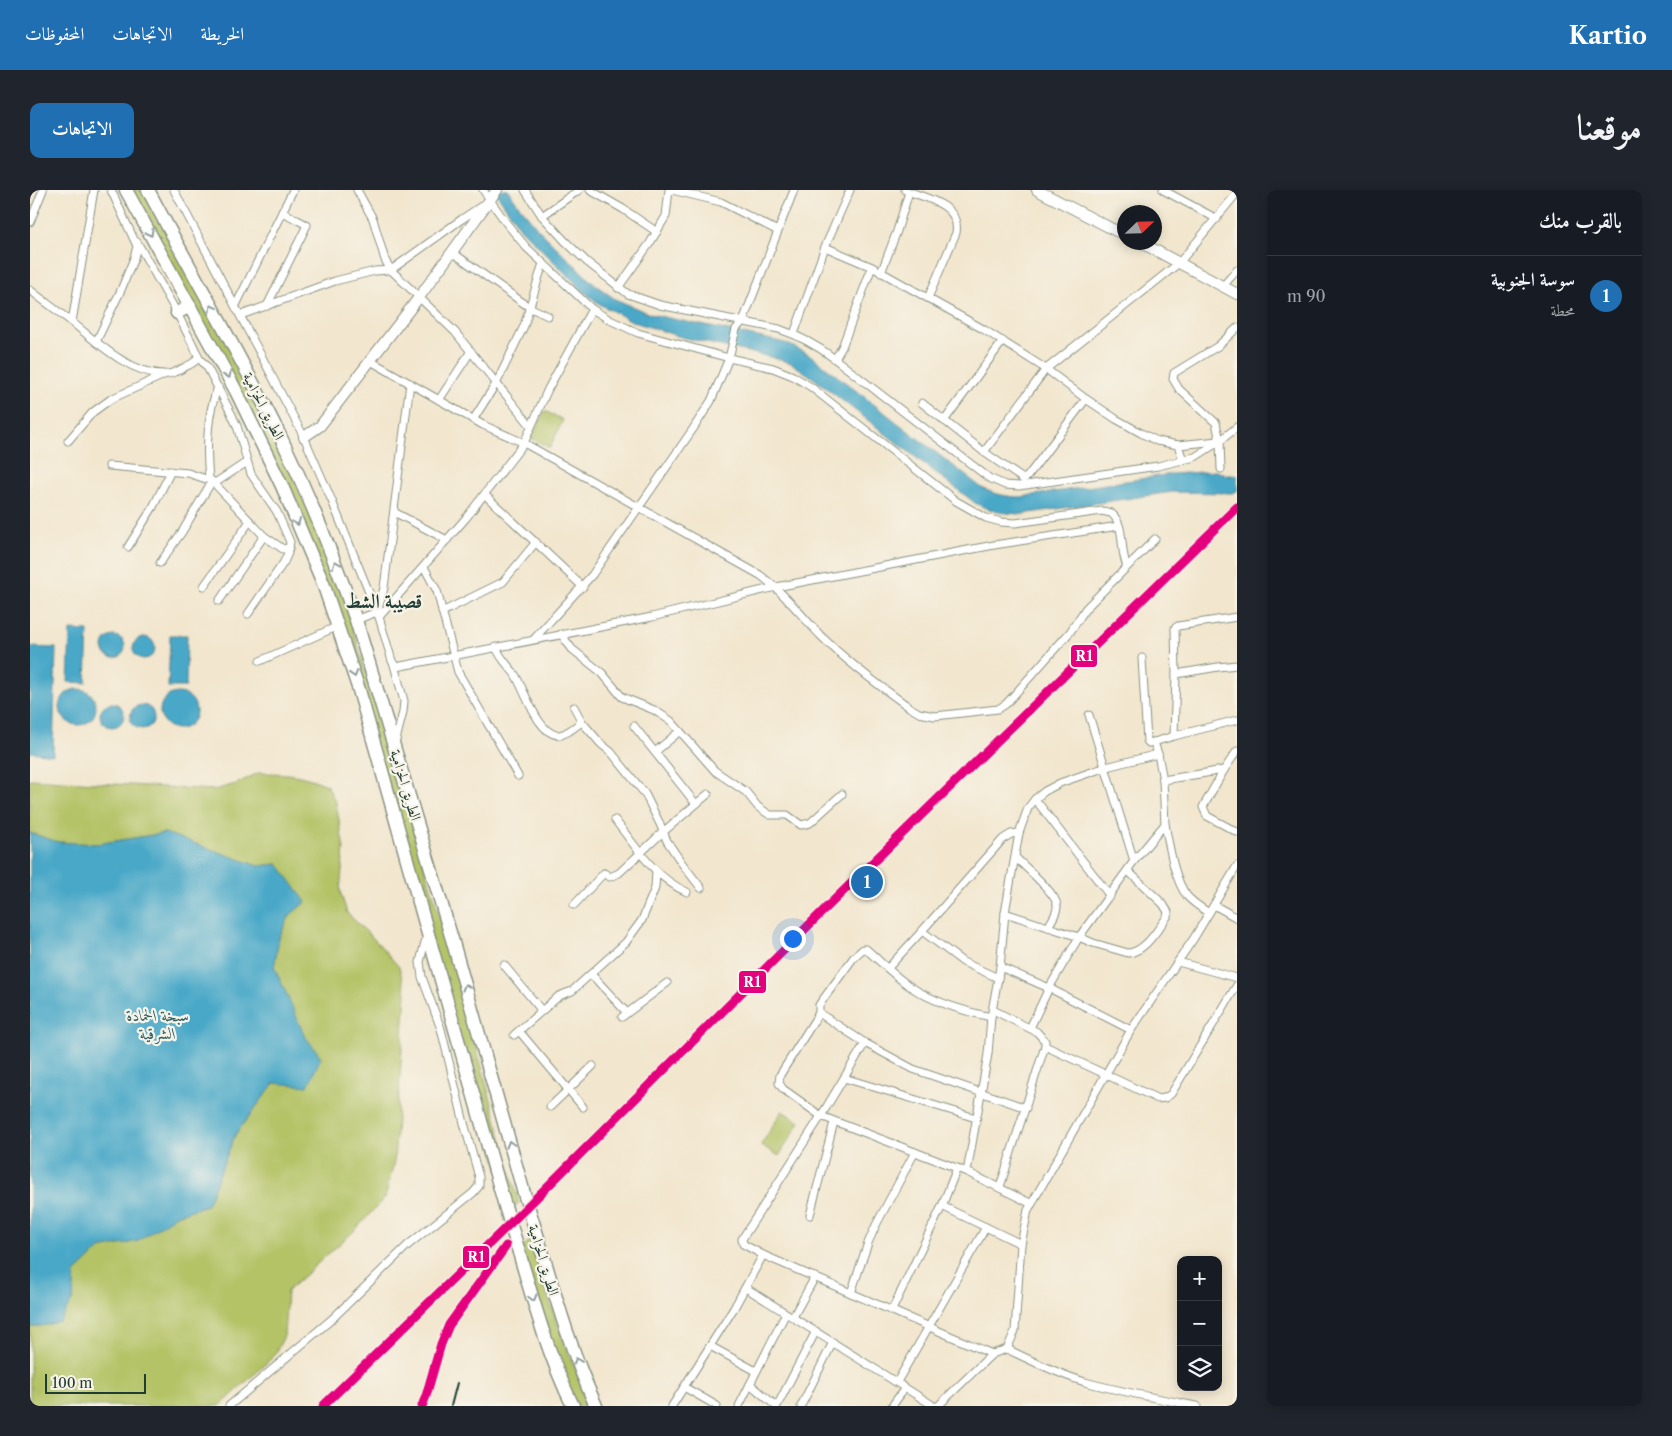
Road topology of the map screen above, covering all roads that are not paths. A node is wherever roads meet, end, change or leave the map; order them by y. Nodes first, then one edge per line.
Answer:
1 (43, 190) edge
2 (94, 190) edge
3 (111, 190) edge
4 (126, 190) edge
5 (148, 190) edge
6 (174, 190) edge
7 (293, 190) edge
8 (357, 190) edge
9 (483, 190) edge
10 (525, 190) edge
11 (580, 190) edge
12 (590, 190) edge
13 (670, 190) edge
14 (794, 190) edge
15 (850, 190) edge
16 (1037, 190) edge
17 (1163, 190) edge
18 (907, 191) edge
19 (1237, 193) edge
20 (492, 196) edge
21 (282, 212) junction
22 (542, 216) junction
23 (1217, 219) junction
24 (30, 222) edge
25 (778, 231) junction
26 (1117, 231) edge
27 (657, 232) junction
28 (137, 242) junction
29 (825, 247) junction
30 (1155, 250) edge
31 (452, 252) junction
32 (543, 263) junction
33 (1179, 263) junction
34 (872, 267) junction
35 (391, 270) junction
36 (1237, 270) edge
37 (881, 273) junction
38 (1222, 287) junction
39 (618, 288) junction
40 (30, 290) edge
41 (1237, 294) edge
42 (420, 296) junction
43 (928, 298) junction
44 (236, 305) junction
45 (190, 306) junction
46 (266, 306) junction
47 (529, 306) junction
48 (592, 309) junction
49 (177, 313) junction
50 (241, 315) junction
51 (548, 316) dead end
52 (743, 321) junction
53 (72, 322) junction
54 (1237, 328) edge
55 (794, 334) junction
56 (1003, 341) junction
57 (96, 342) junction
58 (471, 351) junction
59 (198, 357) junction
60 (730, 358) junction
61 (836, 359) junction
62 (369, 360) junction
63 (1046, 368) junction
64 (164, 374) junction
65 (497, 382) junction
66 (410, 383) junction
67 (218, 386) junction
68 (1086, 399) junction
69 (439, 400) junction
70 (922, 403) dead end
71 (473, 420) junction
72 (944, 421) junction
73 (531, 426) junction
74 (1237, 427) edge
75 (304, 437) junction
76 (1220, 441) junction
77 (68, 442) dead end
78 (524, 443) junction
79 (1178, 445) junction
80 (984, 452) junction
81 (1183, 460) junction
82 (247, 462) junction
83 (109, 466) dead end
84 (1221, 469) dead end
85 (171, 472) junction
86 (212, 481) junction
87 (485, 495) junction
88 (638, 508) junction
89 (394, 512) junction
90 (250, 521) junction
91 (1119, 526) junction
92 (264, 536) junction
93 (1155, 539) dead end
94 (447, 540) junction
95 (536, 542) junction
96 (128, 547) dead end
97 (287, 550) junction
98 (160, 563) dead end
99 (1127, 566) junction
100 (424, 567) junction
101 (204, 586) dead end
102 (583, 587) junction
103 (776, 587) junction
104 (219, 601) dead end
105 (442, 612) junction
106 (248, 614) dead end
107 (378, 615) junction
108 (1237, 617) edge
109 (356, 620) junction
110 (338, 626) junction
111 (561, 634) junction
112 (534, 639) junction
113 (496, 647) junction
114 (453, 656) junction
115 (1142, 658) dead end
116 (260, 660) dead end
117 (394, 665) junction
118 (1237, 665) edge
119 (1176, 674) junction
120 (574, 707) dead end
121 (1089, 715) dead end
122 (1237, 720) edge
123 (582, 722) junction
124 (634, 726) dead end
125 (680, 731) junction
126 (1174, 736) junction
127 (1154, 742) junction
128 (394, 746) junction
129 (1237, 751) edge
130 (655, 752) junction
131 (1158, 754) junction
132 (1106, 767) junction
133 (1224, 770) junction
134 (518, 776) dead end
135 (1163, 780) junction
136 (708, 794) dead end
137 (842, 794) dead end
138 (1035, 799) junction
139 (696, 804) junction
140 (615, 820) dead end
141 (1165, 824) junction
142 (663, 832) junction
143 (1237, 832) edge
144 (1019, 833) junction
145 (640, 853) junction
146 (1016, 858) junction
147 (1134, 860) junction
148 (1237, 866) edge
149 (656, 871) junction
150 (1128, 871) junction
151 (701, 888) dead end
152 (687, 892) dead end
153 (1110, 896) junction
154 (574, 905) dead end
155 (1214, 905) junction
156 (1006, 913) junction
157 (1209, 913) junction
158 (1237, 918) edge
159 (1048, 927) junction
160 (922, 931) junction
161 (1079, 938) junction
162 (429, 940) junction
163 (1178, 962) junction
164 (504, 965) dead end
165 (1000, 967) junction
166 (888, 968) junction
167 (591, 974) junction
168 (998, 978) junction
169 (1237, 978) edge
170 (667, 983) dead end
171 (1237, 985) edge
172 (1049, 988) junction
173 (542, 1011) junction
174 (819, 1013) junction
175 (992, 1014) junction
176 (1030, 1028) junction
177 (1131, 1030) junction
178 (865, 1043) junction
179 (1045, 1046) junction
180 (593, 1066) dead end
181 (1107, 1075) junction
182 (844, 1078) junction
183 (568, 1089) junction
184 (981, 1092) junction
185 (550, 1107) dead end
186 (583, 1107) dead end
187 (1026, 1108) junction
188 (821, 1116) junction
189 (976, 1118) junction
190 (834, 1122) junction
191 (915, 1152) junction
192 (958, 1168) junction
193 (967, 1172) junction
194 (1000, 1188) junction
195 (1032, 1204) junction
196 (942, 1206) junction
197 (810, 1215) dead end
198 (986, 1227) junction
199 (1021, 1244) junction
200 (763, 1255) junction
201 (814, 1277) junction
202 (746, 1288) junction
203 (850, 1293) junction
204 (892, 1310) junction
205 (786, 1313) junction
206 (793, 1317) junction
207 (930, 1327) junction
208 (816, 1332) junction
209 (833, 1342) junction
210 (710, 1346) junction
211 (1007, 1350) junction
212 (992, 1354) junction
213 (756, 1371) junction
214 (897, 1382) junction
215 (750, 1384) junction
216 (684, 1387) junction
217 (905, 1388) junction
218 (229, 1406) edge
219 (573, 1406) edge
220 (596, 1406) edge
221 (672, 1406) edge
222 (717, 1406) edge
223 (739, 1406) edge
224 (777, 1406) edge
225 (801, 1406) edge
226 (892, 1406) edge
227 (934, 1406) edge
228 (938, 1406) edge
229 (1197, 1406) edge

1 - 24 street
2 - 53 street
3 - 28 street
4 -> 45 highway, الطريق الحزامية
109 -> 5 highway, الطريق الحزامية
6 - 44 street
7 - 21 street
8 - 35 street
9 - 20 street
10 - 22 street
11 - 22 street
12 - 27 street
13 - 25 street
13 - 27 street
14 - 25 street
15 - 29 street
16 - 26 street
17 - 23 street
18 - 37 street
18 - 43 street
19 - 23 street
20 - 31 street
20 - 32 street
20 - 35 street
21 - 44 street
21 - 46 street
22 - 39 street
23 - 33 street
25 - 52 street
27 - 39 street
28 - 49 street
28 - 57 street
29 - 34 street
29 - 55 street
30 - 33 street
31 - 42 street
31 - 47 street
32 - 47 street
32 - 48 street
33 - 38 street
33 - 63 street
34 - 37 street
34 - 61 street
35 - 42 street
35 - 46 street
36 - 38 street
37 - 43 street
38 - 41 street
39 - 52 street
40 - 53 street
42 - 58 street
42 - 62 street
43 - 56 street
44 - 50 street
45 - 49 highway
45 -> 110 highway, الطريق الحزامية
46 - 50 street
47 - 51 street
47 - 65 street
48 - 60 street
48 - 73 street
49 - 59 street
50 - 75 street
52 - 55 street
52 - 60 street
53 - 57 street
54 - 76 street
55 - 61 street
56 - 63 street
56 - 72 street
57 - 64 street
58 - 65 street
58 - 69 street
59 - 64 street
59 - 67 street
60 - 88 street
60 - 91 street
61 - 81 street
62 - 66 street
62 - 75 street
63 - 68 street
63 - 80 street
64 - 77 street
65 - 71 street
65 - 73 street
66 - 69 street
66 - 89 street
67 - 82 street
67 - 86 street
68 - 79 street
68 - 80 street
69 - 71 street
70 - 72 street
71 - 78 street
72 - 80 street
73 - 78 street
74 - 76 street
75 - 107 street
76 - 79 street
76 - 81 street
76 - 84 street
78 - 87 street
78 - 88 street
79 - 81 street
82 - 86 street
82 - 97 street
83 - 85 street
85 - 86 street
85 - 96 street
86 - 90 street
86 - 98 street
87 - 94 street
87 - 95 street
88 - 102 street
88 - 103 street
89 - 94 street
89 - 107 street
90 - 92 street
90 - 101 street
91 - 99 street
91 - 103 street
92 - 97 street
92 - 104 street
93 - 99 street
94 - 100 street
95 - 102 street
95 - 105 street
97 - 106 street
99 - 103 street
100 - 105 street
100 - 107 street
102 - 112 street
103 - 111 street
105 - 114 street
107 - 109 street
107 - 117 street
108 - 119 street
109 - 128 highway, الطريق الحزامية
110 - 116 street
110 -> 162 highway, الطريق الحزامية
111 - 112 street
111 - 125 street
112 - 113 street
113 - 114 street
113 - 123 street
114 - 117 street
114 - 134 street
115 - 127 street
117 - 128 street
118 - 119 street
119 - 126 street
120 - 123 street
121 - 132 street
122 - 126 street
123 - 142 street
124 - 130 street
125 - 130 street
125 - 137 street
126 - 127 street
127 - 131 street
220 -> 128 highway, الطريق الحزامية, bridge
129 - 133 street
130 - 139 street
131 - 132 street
131 - 135 street
132 - 138 street
132 - 147 street
133 - 135 street
133 - 143 street
135 - 141 street
136 - 139 street
138 - 144 street
138 - 153 street
139 - 142 street
140 - 145 street
141 - 147 street
141 - 157 street
142 - 145 street
142 - 151 street
144 - 146 street
144 - 160 street
145 - 149 street
145 - 154 street
146 - 156 street
146 - 159 street
147 - 150 street
148 - 155 street
149 - 152 street
149 - 167 street
150 - 153 street
150 - 161 street
153 - 161 street
155 - 157 street
155 - 158 street
156 - 159 street
156 - 165 street
157 - 163 street
159 - 161 street
160 - 166 street
160 - 168 street
161 - 172 street
162 - 218 street
162 -> 219 highway, الطريق الحزامية, bridge
163 - 169 street
163 - 177 street
164 - 173 street
165 - 168 street
165 - 172 street
166 - 174 street
166 - 175 street
167 - 170 street
167 - 173 street
168 - 175 street
171 - 181 street
172 - 176 street
172 - 177 street
173 - 183 street
174 - 178 street
174 - 188 street
175 - 176 street
175 - 184 street
176 - 179 street
177 - 181 street
178 - 182 street
178 - 184 street
179 - 181 street
179 - 187 street
180 - 183 street
181 - 195 street
182 - 188 street
182 - 189 street
183 - 185 street
183 - 186 street
184 - 187 street
184 - 189 street
187 - 194 street
188 - 190 street
188 - 200 street
189 - 193 street
190 - 191 street
190 - 197 street
191 - 192 street
191 - 203 street
192 - 193 street
192 - 196 street
193 - 194 street
194 - 195 street
195 - 199 street
196 - 198 street
196 - 204 street
198 - 199 street
198 - 207 street
199 - 211 street
200 - 201 street
200 - 202 street
201 - 203 street
201 - 206 street
202 - 205 street
202 - 210 street
203 - 204 street
204 - 207 street
205 - 206 street
205 - 213 street
206 - 208 street
207 - 212 street
207 - 214 street
208 - 209 street
208 - 224 street
209 - 214 street
209 - 225 street
210 - 213 street
210 - 216 street
211 - 212 street
211 - 229 street
212 - 228 street
213 - 215 street
214 - 217 street
215 - 223 street
215 - 224 street
216 - 221 street
216 - 222 street
217 - 226 street
217 - 227 street

